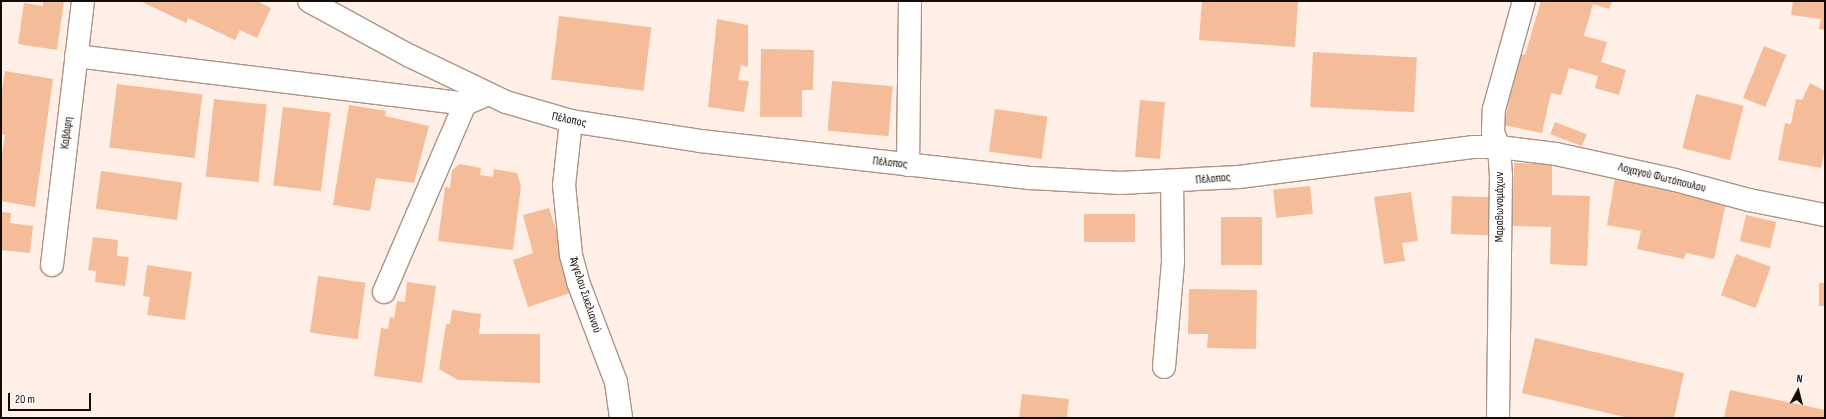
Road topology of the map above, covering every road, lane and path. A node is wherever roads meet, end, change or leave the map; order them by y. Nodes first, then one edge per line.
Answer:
1 (83, 1) edge
2 (309, 1) edge
3 (910, 1) edge
4 (1524, 1) edge
5 (76, 56) junction
6 (489, 94) junction
7 (465, 104) junction
8 (571, 121) junction
9 (1499, 147) junction
10 (908, 165) junction
11 (1172, 182) junction
12 (1825, 215) edge
13 (52, 265) dead end
14 (384, 292) dead end
15 (1164, 367) dead end
16 (621, 418) edge
17 (1498, 418) edge

1 - 5 street, Καβάφη
2 - 6 street, Πέλοπος
3 - 10 street
4 - 9 street, Μαραθωνομάχων
5 - 7 street
5 - 13 street, Καβάφη
6 - 7 street
6 - 8 street, Πέλοπος
7 - 14 street
8 - 10 street, Πέλοπος
8 - 16 street, Άγγελου Σικελιανού
9 - 11 street, Πέλοπος
9 - 12 street, Λοχαγού Φωτόπουλου
9 - 17 street, Μαραθωνομάχων
10 - 11 street, Πέλοπος
11 - 15 street

